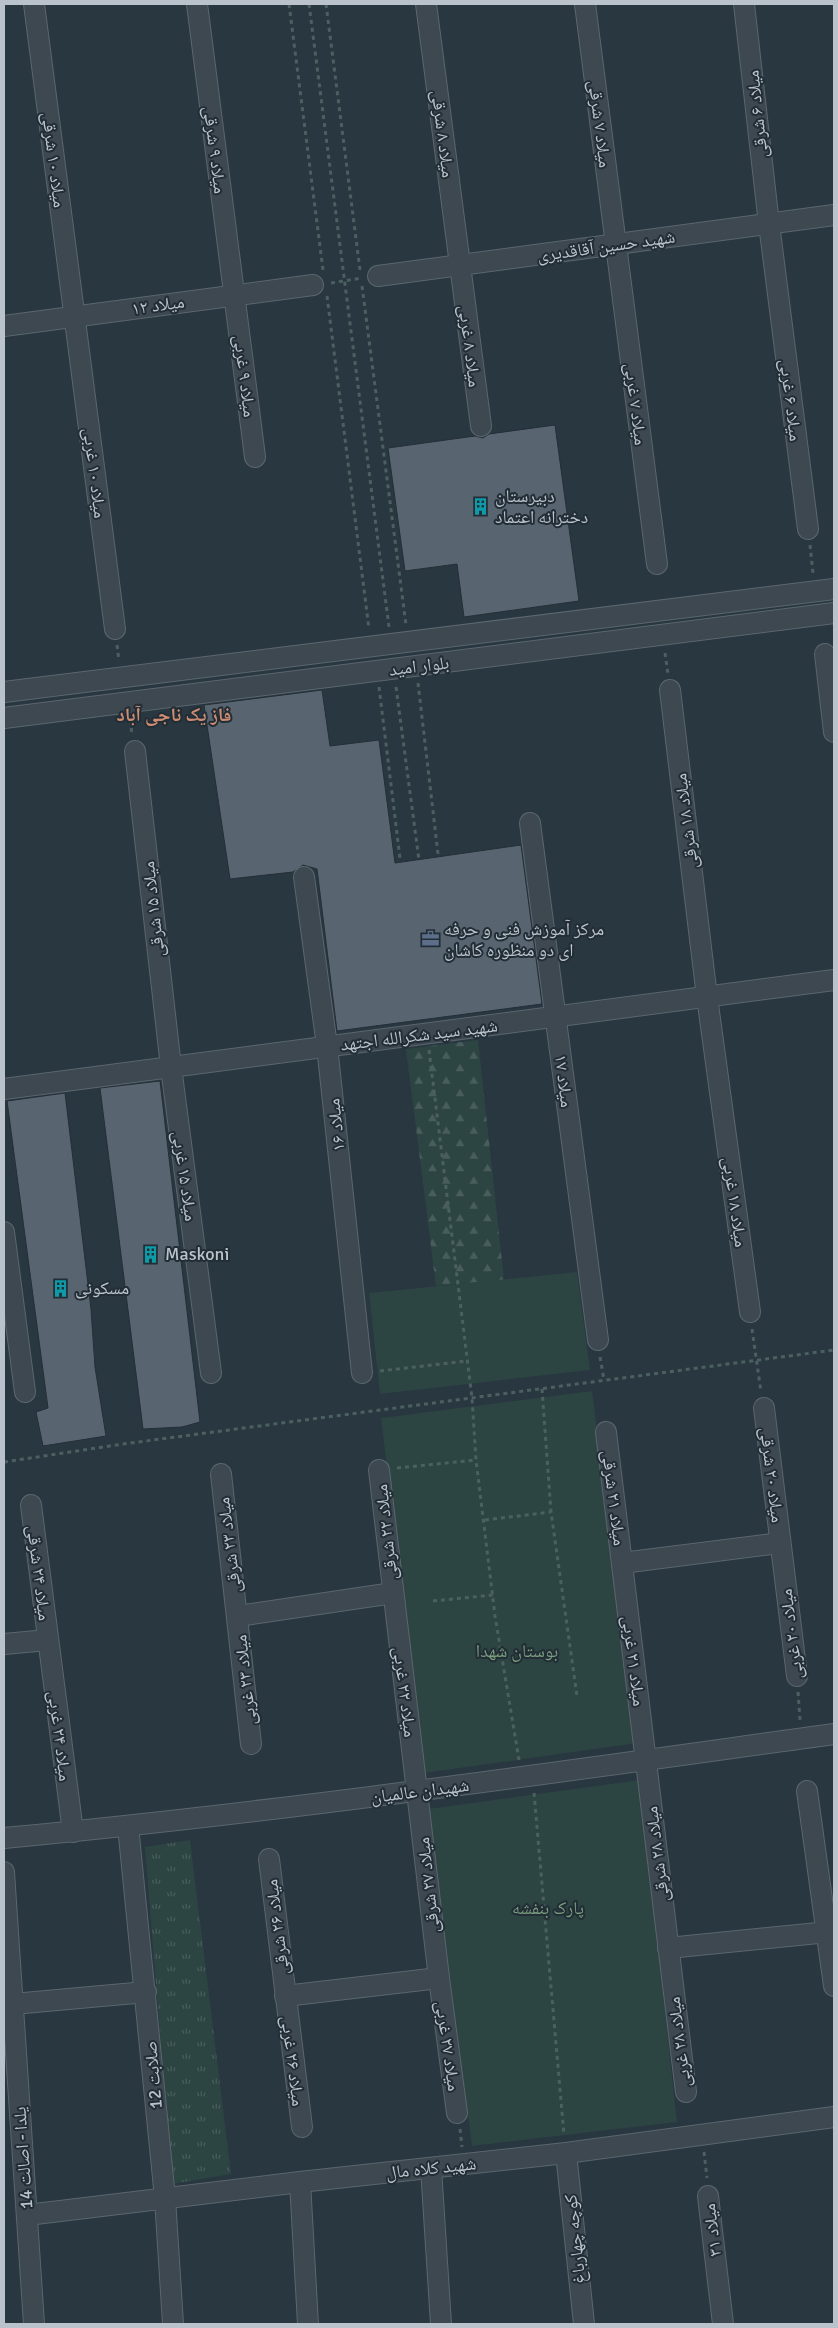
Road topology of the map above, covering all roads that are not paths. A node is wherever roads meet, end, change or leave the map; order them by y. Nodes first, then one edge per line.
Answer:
1 (34, 4) edge
2 (197, 4) edge
3 (426, 4) edge
4 (585, 4) edge
5 (744, 4) edge
6 (834, 215) edge
7 (769, 224) junction
8 (616, 244) junction
9 (460, 265) junction
10 (369, 277) road end
11 (319, 284) road end
12 (234, 295) junction
13 (74, 316) junction
14 (4, 326) edge
15 (481, 426) dead end
16 (255, 457) dead end
17 (808, 529) road end
18 (657, 564) dead end
19 (834, 589) edge
20 (834, 613) edge
21 (115, 629) road end
22 (443, 638) junction
23 (344, 650) junction
24 (825, 654) dead end
25 (448, 662) junction
26 (348, 675) junction
27 (670, 690) road end
28 (4, 692) edge
29 (4, 718) edge
30 (834, 732) edge
31 (135, 751) road end
32 (530, 822) dead end
33 (304, 877) dead end
34 (834, 980) edge
35 (707, 997) junction
36 (556, 1017) junction
37 (327, 1046) junction
38 (170, 1067) junction
39 (4, 1089) edge
40 (4, 1232) edge
41 (750, 1312) road end
42 (598, 1340) road end
43 (211, 1373) dead end
44 (362, 1373) road end
45 (25, 1392) dead end
46 (764, 1408) road end
47 (606, 1432) dead end
48 (379, 1470) road end
49 (221, 1474) dead end
50 (31, 1505) dead end
51 (780, 1543) junction
52 (622, 1563) junction
53 (393, 1593) junction
54 (238, 1616) junction
55 (48, 1640) junction
56 (4, 1644) edge
57 (797, 1676) road end
58 (834, 1734) edge
59 (251, 1744) dead end
60 (646, 1760) junction
61 (418, 1791) junction
62 (807, 1791) dead end
63 (128, 1826) junction
64 (73, 1832) junction
65 (4, 1838) edge
66 (269, 1859) dead end
67 (4, 1872) edge
68 (828, 1932) junction
69 (668, 1948) junction
70 (439, 1978) junction
71 (834, 1986) edge
72 (146, 1992) junction
73 (285, 1996) junction
74 (13, 2004) junction
75 (686, 2092) dead end
76 (458, 2114) road end
77 (834, 2118) edge
78 (302, 2127) dead end
79 (566, 2153) junction
80 (431, 2168) junction
81 (300, 2182) junction
82 (708, 2196) road end
83 (164, 2198) junction
84 (27, 2215) junction
85 (34, 2324) edge
86 (173, 2324) edge
87 (308, 2324) edge
88 (441, 2324) edge
89 (584, 2324) edge
90 (723, 2324) edge

1 - 13 street, میلاد ۱۰ شرقی
2 - 12 street, میلاد ۹ شرقی
3 - 9 street, میلاد ۸ شرقی
4 - 8 street, میلاد ۷ شرقی
5 - 7 street, میلاد ۶ شرقی
6 - 7 street, شهید حسین آقاقدیری
7 - 8 street, شهید حسین آقاقدیری
7 - 17 street, میلاد ۶ غربی
8 - 9 street, شهید حسین آقاقدیری
8 - 18 street, میلاد ۷ غربی
9 - 10 street, شهید حسین آقاقدیری
9 - 15 street, میلاد ۸ غربی
11 - 12 street, میلاد ۱۲
12 - 13 street, میلاد ۱۲
12 - 16 street, میلاد ۹ غربی
13 - 14 street, میلاد ۱۲
13 - 21 street, میلاد ۱۰ غربی
19 - 22 street, بلوار امید
20 - 25 street, بلوار امید
22 - 23 street, بلوار امید
22 - 25 street
23 - 26 street
23 - 28 street, بلوار امید
24 - 30 street
25 - 26 street, بلوار امید
26 - 29 street, بلوار امید
27 - 35 street, میلاد ۱۸ شرقی
31 - 38 street, میلاد ۱۵ شرقی
32 - 36 street, میلاد ۱۷
33 - 37 street, میلاد ۱۶
34 - 35 street, شهید سید شکرالله اجتهد
35 - 36 street, شهید سید شکرالله اجتهد
35 - 41 street, میلاد ۱۸ غربی
36 - 37 street, شهید سید شکرالله اجتهد
36 - 42 street, میلاد ۱۷
37 - 38 street, شهید سید شکرالله اجتهد
37 - 44 street, میلاد ۱۶
38 - 39 street, شهید سید شکرالله اجتهد
38 - 43 street, میلاد ۱۵ غربی
40 - 45 street
46 - 51 street, میلاد ۲۰ شرقی
47 - 52 street, میلاد ۲۱ شرقی
48 - 53 street, میلاد ۲۲ شرقی
49 - 54 street, میلاد ۲۳ شرقی
50 - 55 street, میلاد ۲۴ شرقی
51 - 52 street
51 - 57 street, میلاد ۲۰ غربی
52 - 60 street, میلاد ۲۱ غربی
53 - 54 street
53 - 61 street, میلاد ۲۲ غربی
54 - 59 street, میلاد ۲۳ غربی
55 - 56 street
55 - 64 street, میلاد ۲۴ غربی
58 - 60 street, شهیدان عالمیان
60 - 61 street, شهیدان عالمیان
60 - 69 street, میلاد ۲۸ شرقی
61 - 63 street, شهیدان عالمیان
61 - 70 street, میلاد ۲۷ شرقی
62 - 68 street
63 - 64 street, شهیدان عالمیان
63 - 72 street, صلابت 12
64 - 65 street, شهیدان عالمیان
66 - 73 street, میلاد ۲۶ شرقی
67 - 74 street, یلدا - اصالت 14
68 - 69 street
68 - 71 street
69 - 75 street, میلاد ۲۸ غربی
70 - 73 street
70 - 76 street, میلاد ۲۷ غربی
72 - 74 street
72 - 83 street, صلابت 12
73 - 78 street, میلاد ۲۶ غربی
74 - 84 street, یلدا - اصالت 14
77 - 79 street, شهید کلاه مال
79 - 80 street, شهید کلاه مال
79 - 89 street, کوچه چهارباغ
80 - 81 street, شهید کلاه مال
80 - 88 street
81 - 83 street, شهید کلاه مال
81 - 87 street
82 - 90 street, میلاد ۳۱
83 - 84 street, شهید کلاه مال
83 - 86 street, صلابت 12
84 - 85 street, یلدا - اصالت 14

